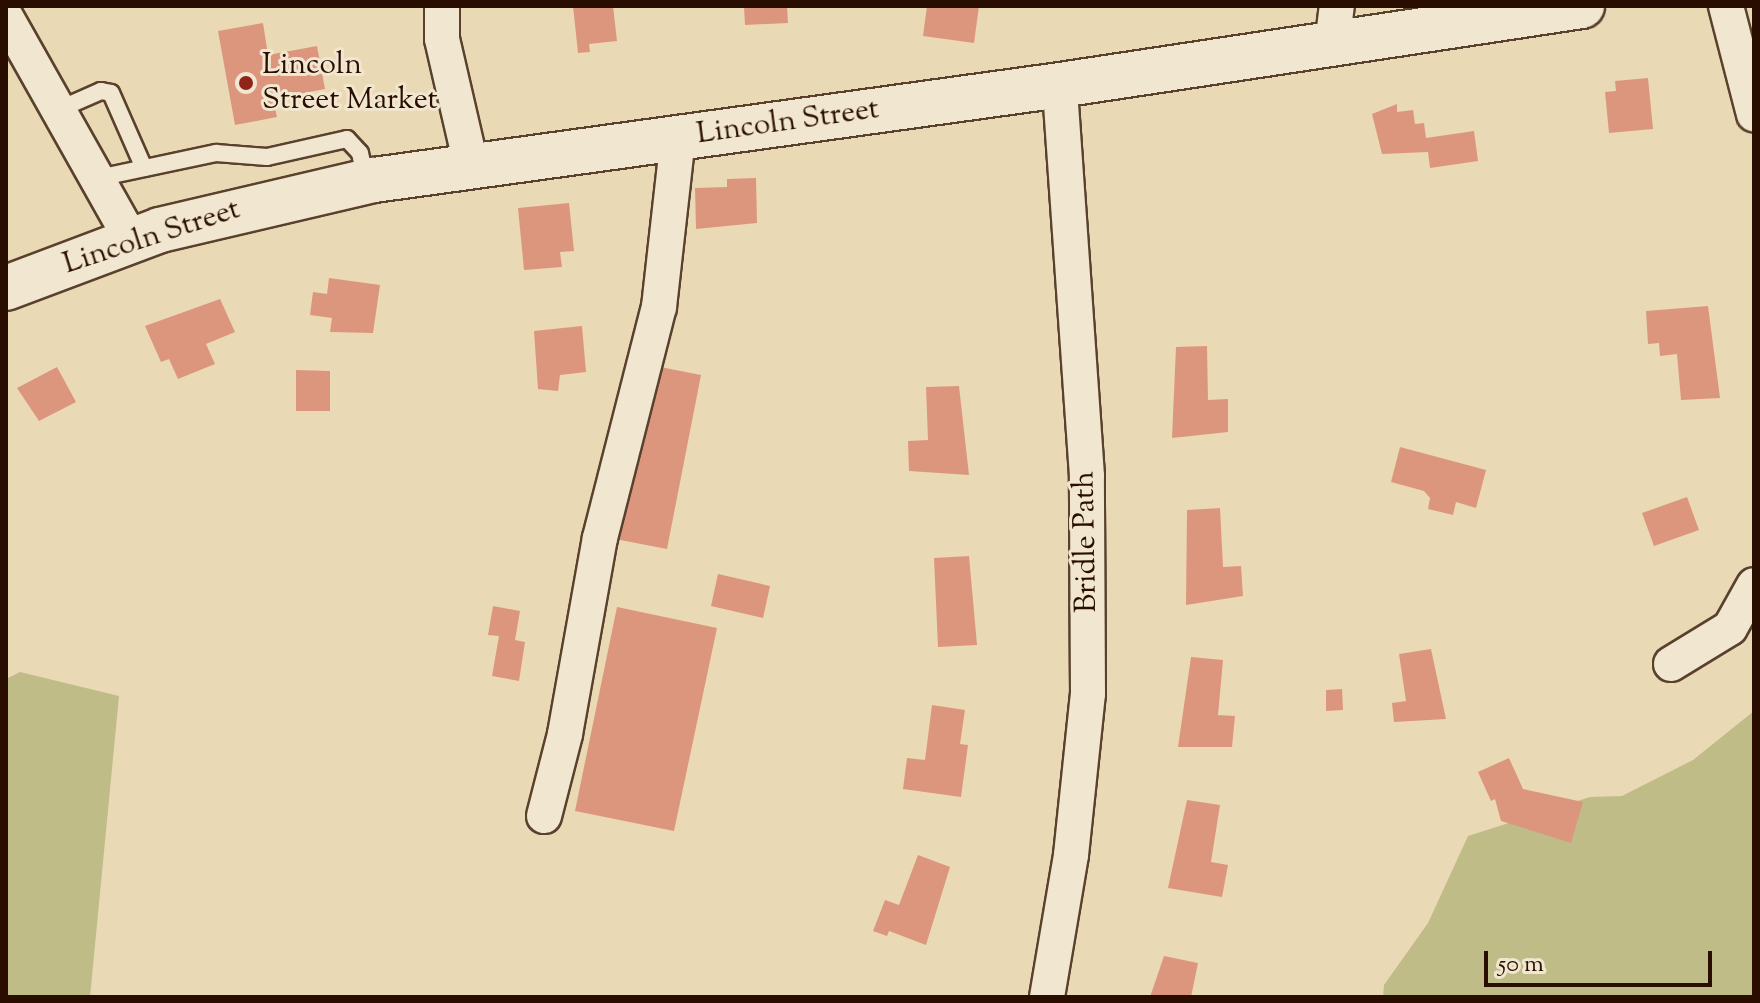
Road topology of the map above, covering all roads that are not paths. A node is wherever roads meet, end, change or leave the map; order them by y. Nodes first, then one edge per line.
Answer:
1 (442, 6) edge
2 (1582, 6) edge
3 (1726, 6) edge
4 (6, 17) edge
5 (1334, 25) edge
6 (1060, 85) junction
7 (60, 109) junction
8 (1754, 114) edge
9 (678, 138) junction
10 (471, 165) junction
11 (144, 168) junction
12 (98, 178) junction
13 (366, 182) junction
14 (132, 241) junction
15 (6, 288) edge
16 (1754, 585) edge
17 (1671, 664) dead end
18 (544, 816) dead end
19 (1047, 997) edge

1 - 10 street
2 - 5 main road, Lincoln Street
3 - 8 street
4 - 7 street
5 - 6 main road, Lincoln Street
6 - 9 main road, Lincoln Street
6 - 19 street, Bridle Path
7 - 11 lane
7 - 12 street
9 - 10 main road, Lincoln Street
9 - 18 street
10 - 13 main road, Lincoln Street
11 - 12 lane
11 - 13 lane
12 - 14 street
13 - 14 main road, Lincoln Street
14 - 15 main road, Lincoln Street
16 - 17 street

